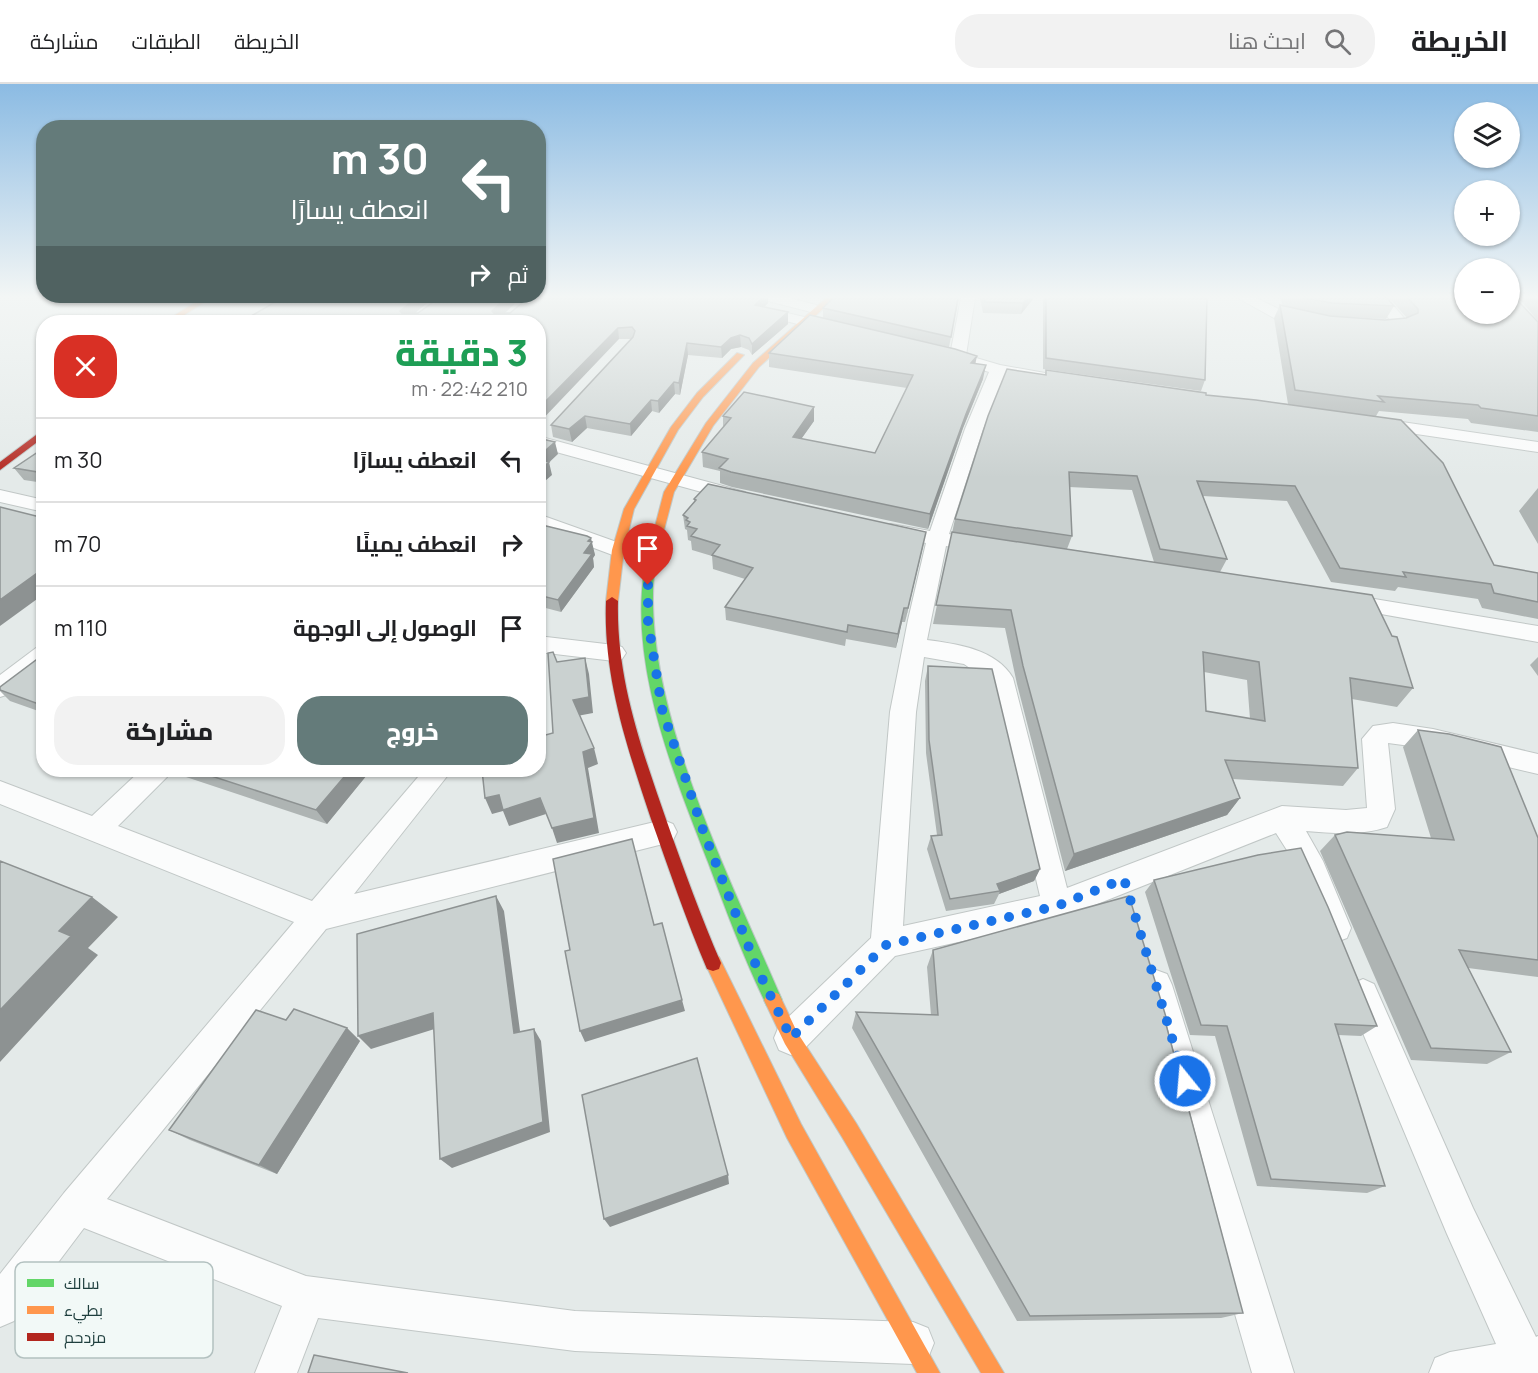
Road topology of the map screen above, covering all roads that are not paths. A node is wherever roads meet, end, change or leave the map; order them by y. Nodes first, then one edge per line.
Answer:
1 (737, 358) edge
2 (764, 358) edge
3 (962, 358) edge
4 (998, 370) junction
5 (1057, 378) edge
6 (1359, 420) edge
7 (36, 439) edge
8 (546, 439) edge
9 (1538, 447) edge
10 (0, 468) edge
11 (650, 470) junction
12 (677, 478) junction
13 (0, 496) edge
14 (759, 501) edge
15 (36, 504) edge
16 (546, 523) edge
17 (867, 525) edge
18 (937, 540) junction
19 (618, 550) junction
20 (1004, 550) edge
21 (1322, 598) edge
22 (1538, 634) edge
23 (546, 647) edge
24 (914, 647) junction
25 (614, 653) junction
26 (36, 660) edge
27 (0, 688) edge
28 (1538, 764) edge
29 (151, 777) edge
30 (433, 777) edge
31 (0, 792) edge
32 (1282, 818) junction
33 (96, 830) junction
34 (663, 832) junction
35 (1124, 879) junction
36 (1057, 906) junction
37 (1134, 912) edge
38 (316, 917) junction
39 (886, 945) junction
40 (1148, 957) edge
41 (791, 1038) junction
42 (77, 1206) junction
43 (34, 1262) edge
44 (15, 1287) edge
45 (306, 1296) junction
46 (0, 1307) edge
47 (921, 1358) edge
48 (1532, 1363) edge
49 (276, 1373) edge
50 (993, 1373) edge
51 (1273, 1373) edge
52 (1450, 1373) edge

1 - 11 street
2 - 12 street
3 - 4 street
4 - 5 street
4 - 18 street
6 - 9 street
7 - 10 street
8 - 11 street
11 - 12 street
11 - 19 street
12 - 14 street
12 - 41 street
13 - 15 street
16 - 19 street
17 - 18 street
18 - 20 street
18 - 24 street
19 - 25 street
21 - 22 street
23 - 25 street
24 - 36 street
24 - 39 street
25 - 34 street
26 - 27 street
28 - 32 street
29 - 33 street
30 - 38 street
31 - 33 street
32 - 35 street
32 - 48 street
33 - 38 street
34 - 38 street
34 - 47 street
35 - 36 street
35 - 37 street
36 - 39 street
38 - 42 street
39 - 41 street
40 - 51 street
41 - 50 street
42 - 43 street
42 - 45 street
44 - 46 street
45 - 47 street
45 - 49 street
48 - 52 street

